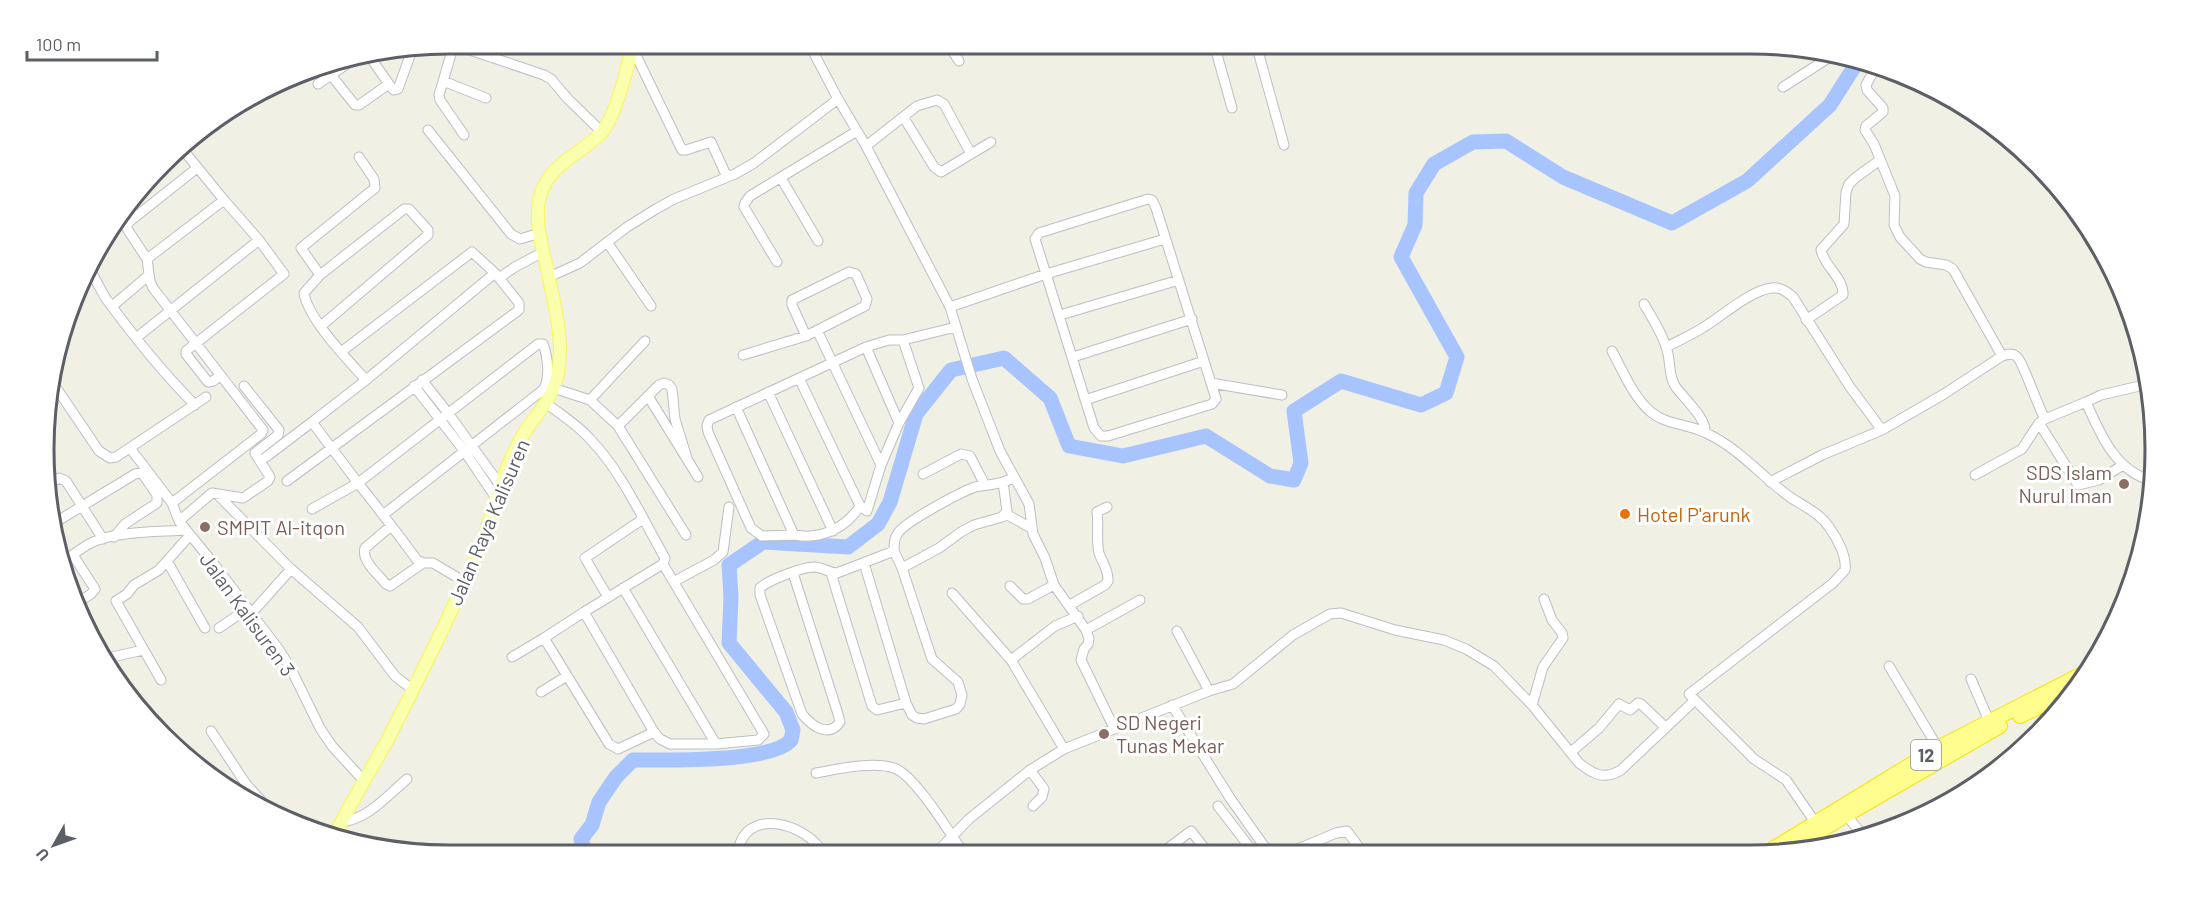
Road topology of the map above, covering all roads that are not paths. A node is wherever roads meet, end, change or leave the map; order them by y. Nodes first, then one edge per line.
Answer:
1 (450, 54) edge
2 (482, 54) edge
3 (629, 54) edge
4 (635, 54) edge
5 (814, 54) edge
6 (954, 54) edge
7 (1217, 54) edge
8 (1259, 54) edge
9 (410, 56) edge
10 (959, 61) dead end
11 (1823, 61) edge
12 (373, 62) edge
13 (339, 70) edge
14 (1872, 73) edge
15 (331, 75) junction
16 (443, 81) junction
17 (318, 84) dead end
18 (389, 84) junction
19 (1783, 87) dead end
20 (486, 98) dead end
21 (838, 99) junction
22 (1232, 108) dead end
23 (904, 118) junction
24 (428, 130) dead end
25 (857, 130) junction
26 (602, 132) junction
27 (464, 135) dead end
28 (991, 142) dead end
29 (1284, 145) dead end
30 (866, 146) junction
31 (186, 154) edge
32 (970, 154) junction
33 (359, 157) dead end
34 (1880, 160) junction
35 (197, 168) junction
36 (727, 177) junction
37 (781, 178) junction
38 (224, 200) junction
39 (540, 233) junction
40 (1165, 239) junction
41 (259, 240) junction
42 (607, 242) junction
43 (818, 242) dead end
44 (543, 252) junction
45 (147, 259) junction
46 (777, 262) dead end
47 (1046, 274) junction
48 (149, 275) junction
49 (320, 275) junction
50 (94, 276) edge
51 (497, 276) junction
52 (549, 277) junction
53 (1179, 280) junction
54 (116, 303) dead end
55 (1644, 304) dead end
56 (651, 306) dead end
57 (950, 308) junction
58 (170, 309) junction
59 (1060, 315) junction
60 (1192, 320) junction
61 (1806, 320) junction
62 (321, 326) junction
63 (956, 327) junction
64 (817, 330) junction
65 (141, 334) dead end
66 (806, 336) junction
67 (903, 340) junction
68 (645, 341) dead end
69 (195, 344) junction
70 (1667, 346) junction
71 (866, 347) junction
72 (1612, 351) dead end
73 (341, 352) junction
74 (743, 355) dead end
75 (2002, 356) junction
76 (1073, 357) junction
77 (1204, 361) junction
78 (832, 362) junction
79 (799, 378) junction
80 (366, 380) junction
81 (418, 383) junction
82 (1211, 383) junction
83 (244, 386) dead end
84 (2140, 386) edge
85 (554, 388) junction
86 (58, 391) edge
87 (768, 392) junction
88 (1282, 395) dead end
89 (648, 396) junction
90 (206, 397) dead end
91 (590, 400) junction
92 (1084, 400) junction
93 (2085, 402) junction
94 (546, 403) junction
95 (195, 405) junction
96 (736, 407) junction
97 (444, 416) junction
98 (2042, 421) junction
99 (312, 422) junction
100 (899, 423) junction
101 (618, 426) junction
102 (1882, 430) junction
103 (1705, 432) junction
104 (130, 448) junction
105 (332, 448) junction
106 (469, 449) junction
107 (266, 457) dead end
108 (687, 458) junction
109 (881, 465) junction
110 (2123, 465) junction
111 (923, 474) dead end
112 (1975, 475) dead end
113 (698, 477) dead end
114 (55, 478) edge
115 (1014, 478) junction
116 (2144, 478) edge
117 (286, 481) dead end
118 (1003, 482) junction
119 (1770, 482) junction
120 (358, 483) junction
121 (500, 485) junction
122 (985, 486) junction
123 (217, 494) junction
124 (496, 498) junction
125 (172, 503) junction
126 (82, 506) junction
127 (860, 506) junction
128 (729, 507) dead end
129 (1107, 507) dead end
130 (312, 509) dead end
131 (1006, 514) junction
132 (383, 515) junction
133 (60, 519) edge
134 (643, 519) junction
135 (179, 521) junction
136 (391, 526) junction
137 (1031, 528) junction
138 (833, 531) junction
139 (188, 532) junction
140 (686, 535) dead end
141 (794, 535) junction
142 (114, 537) junction
143 (103, 539) junction
144 (894, 551) junction
145 (73, 555) junction
146 (69, 558) edge
147 (167, 561) junction
148 (423, 563) junction
149 (864, 563) junction
150 (663, 564) junction
151 (902, 568) junction
152 (291, 569) junction
153 (793, 573) junction
154 (831, 573) junction
155 (675, 581) junction
156 (465, 582) junction
157 (1054, 585) junction
158 (1010, 586) dead end
159 (623, 588) junction
160 (952, 593) dead end
161 (608, 597) junction
162 (83, 599) edge
163 (1544, 599) dead end
164 (1140, 600) dead end
165 (1070, 605) junction
166 (249, 611) junction
167 (584, 612) junction
168 (1078, 616) junction
169 (205, 628) dead end
170 (219, 628) dead end
171 (1086, 630) junction
172 (1177, 631) dead end
173 (544, 638) junction
174 (143, 650) junction
175 (512, 657) dead end
176 (114, 658) edge
177 (1011, 660) junction
178 (1889, 666) dead end
179 (567, 676) junction
180 (161, 680) dead end
181 (1971, 680) dead end
182 (413, 690) junction
183 (2063, 690) edge
184 (1209, 691) junction
185 (541, 692) dead end
186 (2061, 692) edge
187 (1695, 700) junction
188 (906, 703) junction
189 (1172, 705) junction
190 (1532, 705) junction
191 (1989, 722) junction
192 (1665, 727) junction
193 (1114, 728) junction
194 (211, 731) dead end
195 (654, 732) junction
196 (716, 744) junction
197 (1064, 748) junction
198 (1938, 748) junction
199 (1571, 752) junction
200 (1030, 770) junction
201 (816, 773) dead end
202 (407, 779) dead end
203 (364, 781) junction
204 (254, 793) edge
205 (1033, 806) dead end
206 (1218, 806) dead end
207 (1846, 815) junction
208 (340, 822) junction
209 (1815, 822) junction
210 (337, 829) edge
211 (1859, 830) edge
212 (951, 835) junction
213 (1803, 842) edge
214 (1781, 844) edge
215 (740, 845) edge
216 (817, 845) edge
217 (942, 845) edge
218 (958, 845) edge
219 (1172, 845) edge
220 (1202, 845) edge
221 (1248, 845) edge
222 (1263, 845) edge
223 (1307, 845) edge
224 (1357, 845) edge

1 - 16 street
2 - 26 street
3 - 26 main road, Jalan Raya Kalisuren
4 - 36 street
5 - 21 street
6 - 10 street
7 - 22 street
8 - 29 street
9 - 18 street
11 - 19 street
12 - 18 street
13 - 15 street
14 - 34 street
15 - 17 street
15 - 18 street
16 - 20 street
16 - 27 street
21 - 25 street
21 - 36 street
23 - 30 street
23 - 32 street
23 - 32 street
24 - 39 street
25 - 30 street
25 - 37 street
26 - 39 main road, Jalan Raya Kalisuren
28 - 32 street
30 - 57 street
31 - 35 street
33 - 49 street
34 - 61 street
34 - 75 street
35 - 38 street
35 - 45 street
36 - 42 street
37 - 43 street
37 - 46 street
38 - 41 street
38 - 45 street
39 - 44 main road, Jalan Raya Kalisuren
40 - 47 street
40 - 47 street
40 - 53 street
41 - 58 street
41 - 69 street
42 - 52 street
42 - 56 street
44 - 51 street
44 - 52 main road, Jalan Raya Kalisuren
45 - 48 street
47 - 57 street
47 - 59 street
48 - 54 street
48 - 58 street
49 - 62 street
49 - 62 street
50 - 95 street
51 - 73 street
51 - 80 street
51 - 81 street
52 - 85 main road, Jalan Raya Kalisuren
53 - 59 street
53 - 60 street
55 - 70 street
57 - 63 street
58 - 65 street
58 - 69 street
59 - 76 street
60 - 76 street
60 - 77 street
61 - 70 street
61 - 102 street
62 - 73 street
63 - 67 street
63 - 115 street
64 - 66 street
64 - 66 street
64 - 78 street
66 - 74 street
67 - 71 street
67 - 100 street
68 - 91 street
69 - 125 street
70 - 103 street
71 - 78 street
71 - 100 street
72 - 103 street
73 - 80 street
75 - 98 street
75 - 102 street
76 - 92 street
77 - 82 street
77 - 92 street
78 - 79 street
78 - 109 street
79 - 87 street
79 - 127 street
80 - 99 street
81 - 97 street
81 - 105 street
82 - 88 street
82 - 92 street
83 - 123 street
84 - 93 street
85 - 91 street
85 - 94 main road, Jalan Raya Kalisuren
86 - 104 street
87 - 96 street
87 - 138 street
89 - 101 street
89 - 108 street
89 - 108 street
90 - 95 street
91 - 101 street
93 - 98 street
93 - 110 street
94 - 121 main road, Jalan Raya Kalisuren
94 - 134 street
95 - 104 street
96 - 141 street
96 - 141 street
97 - 106 street
97 - 106 street
97 - 120 street
98 - 110 street
98 - 112 street
99 - 105 street
99 - 107 street
100 - 109 street
101 - 140 street
102 - 119 street
103 - 119 street
104 - 125 street, Jalan Kalisuren 3
105 - 117 street
105 - 120 street
106 - 121 street
106 - 124 street
106 - 132 street
108 - 113 street
109 - 127 street
110 - 116 street
111 - 122 street
114 - 126 street
115 - 118 street
115 - 137 street
118 - 122 street
118 - 131 street
119 - 187 street
120 - 130 street
120 - 132 street
121 - 124 main road, Jalan Raya Kalisuren
122 - 144 street
123 - 135 street
123 - 152 street
124 - 156 main road, Jalan Raya Kalisuren
125 - 135 street, Jalan Kalisuren 3
126 - 133 street
126 - 142 street
126 - 143 street
127 - 138 street
128 - 155 street
129 - 165 street
131 - 137 street
131 - 151 street
132 - 136 street
134 - 150 street
134 - 161 street
135 - 139 street, Jalan Kalisuren 3
136 - 148 street
136 - 148 street
137 - 157 street
138 - 141 street
139 - 142 street
139 - 147 street
139 - 166 street, Jalan Kalisuren 3
142 - 143 street
143 - 145 street
144 - 149 street
144 - 151 street
145 - 146 street
145 - 162 street
147 - 169 street
147 - 174 street
148 - 156 street
149 - 154 street
149 - 188 street
150 - 155 street
150 - 159 street
151 - 188 street
152 - 166 street
152 - 182 street
153 - 153 street
153 - 154 street
154 - 188 street
155 - 196 street
156 - 182 main road, Jalan Raya Kalisuren
157 - 158 street
157 - 165 street
159 - 161 street
159 - 196 street
160 - 177 street
161 - 167 street
163 - 190 street
164 - 171 street
165 - 168 street
166 - 170 street
166 - 203 street, Jalan Kalisuren 3
167 - 173 street
167 - 195 street
168 - 171 street
168 - 177 street
171 - 193 street
172 - 184 street
173 - 175 street
173 - 179 street
174 - 176 street
174 - 180 street
177 - 197 street
178 - 198 street
179 - 185 street
179 - 195 street
181 - 191 street
182 - 203 main road, Jalan Raya Kalisuren
183 - 191 highway, 12
184 - 189 street
184 - 190 street
186 - 207 highway, 12
187 - 192 street
187 - 209 street
189 - 193 street
189 - 222 street
190 - 199 street
191 - 198 highway, 12
192 - 199 street
192 - 199 street
193 - 197 street
194 - 204 street
195 - 196 street
197 - 200 street
198 - 209 highway, 12
200 - 205 street
200 - 212 street
201 - 212 street
202 - 208 street
203 - 208 main road, Jalan Raya Kalisuren
206 - 221 street
207 - 211 street
207 - 213 highway, 12
208 - 210 main road, Jalan Raya Kalisuren
209 - 214 highway, 12
212 - 217 street
212 - 218 street
215 - 216 street
219 - 220 street
223 - 224 street

